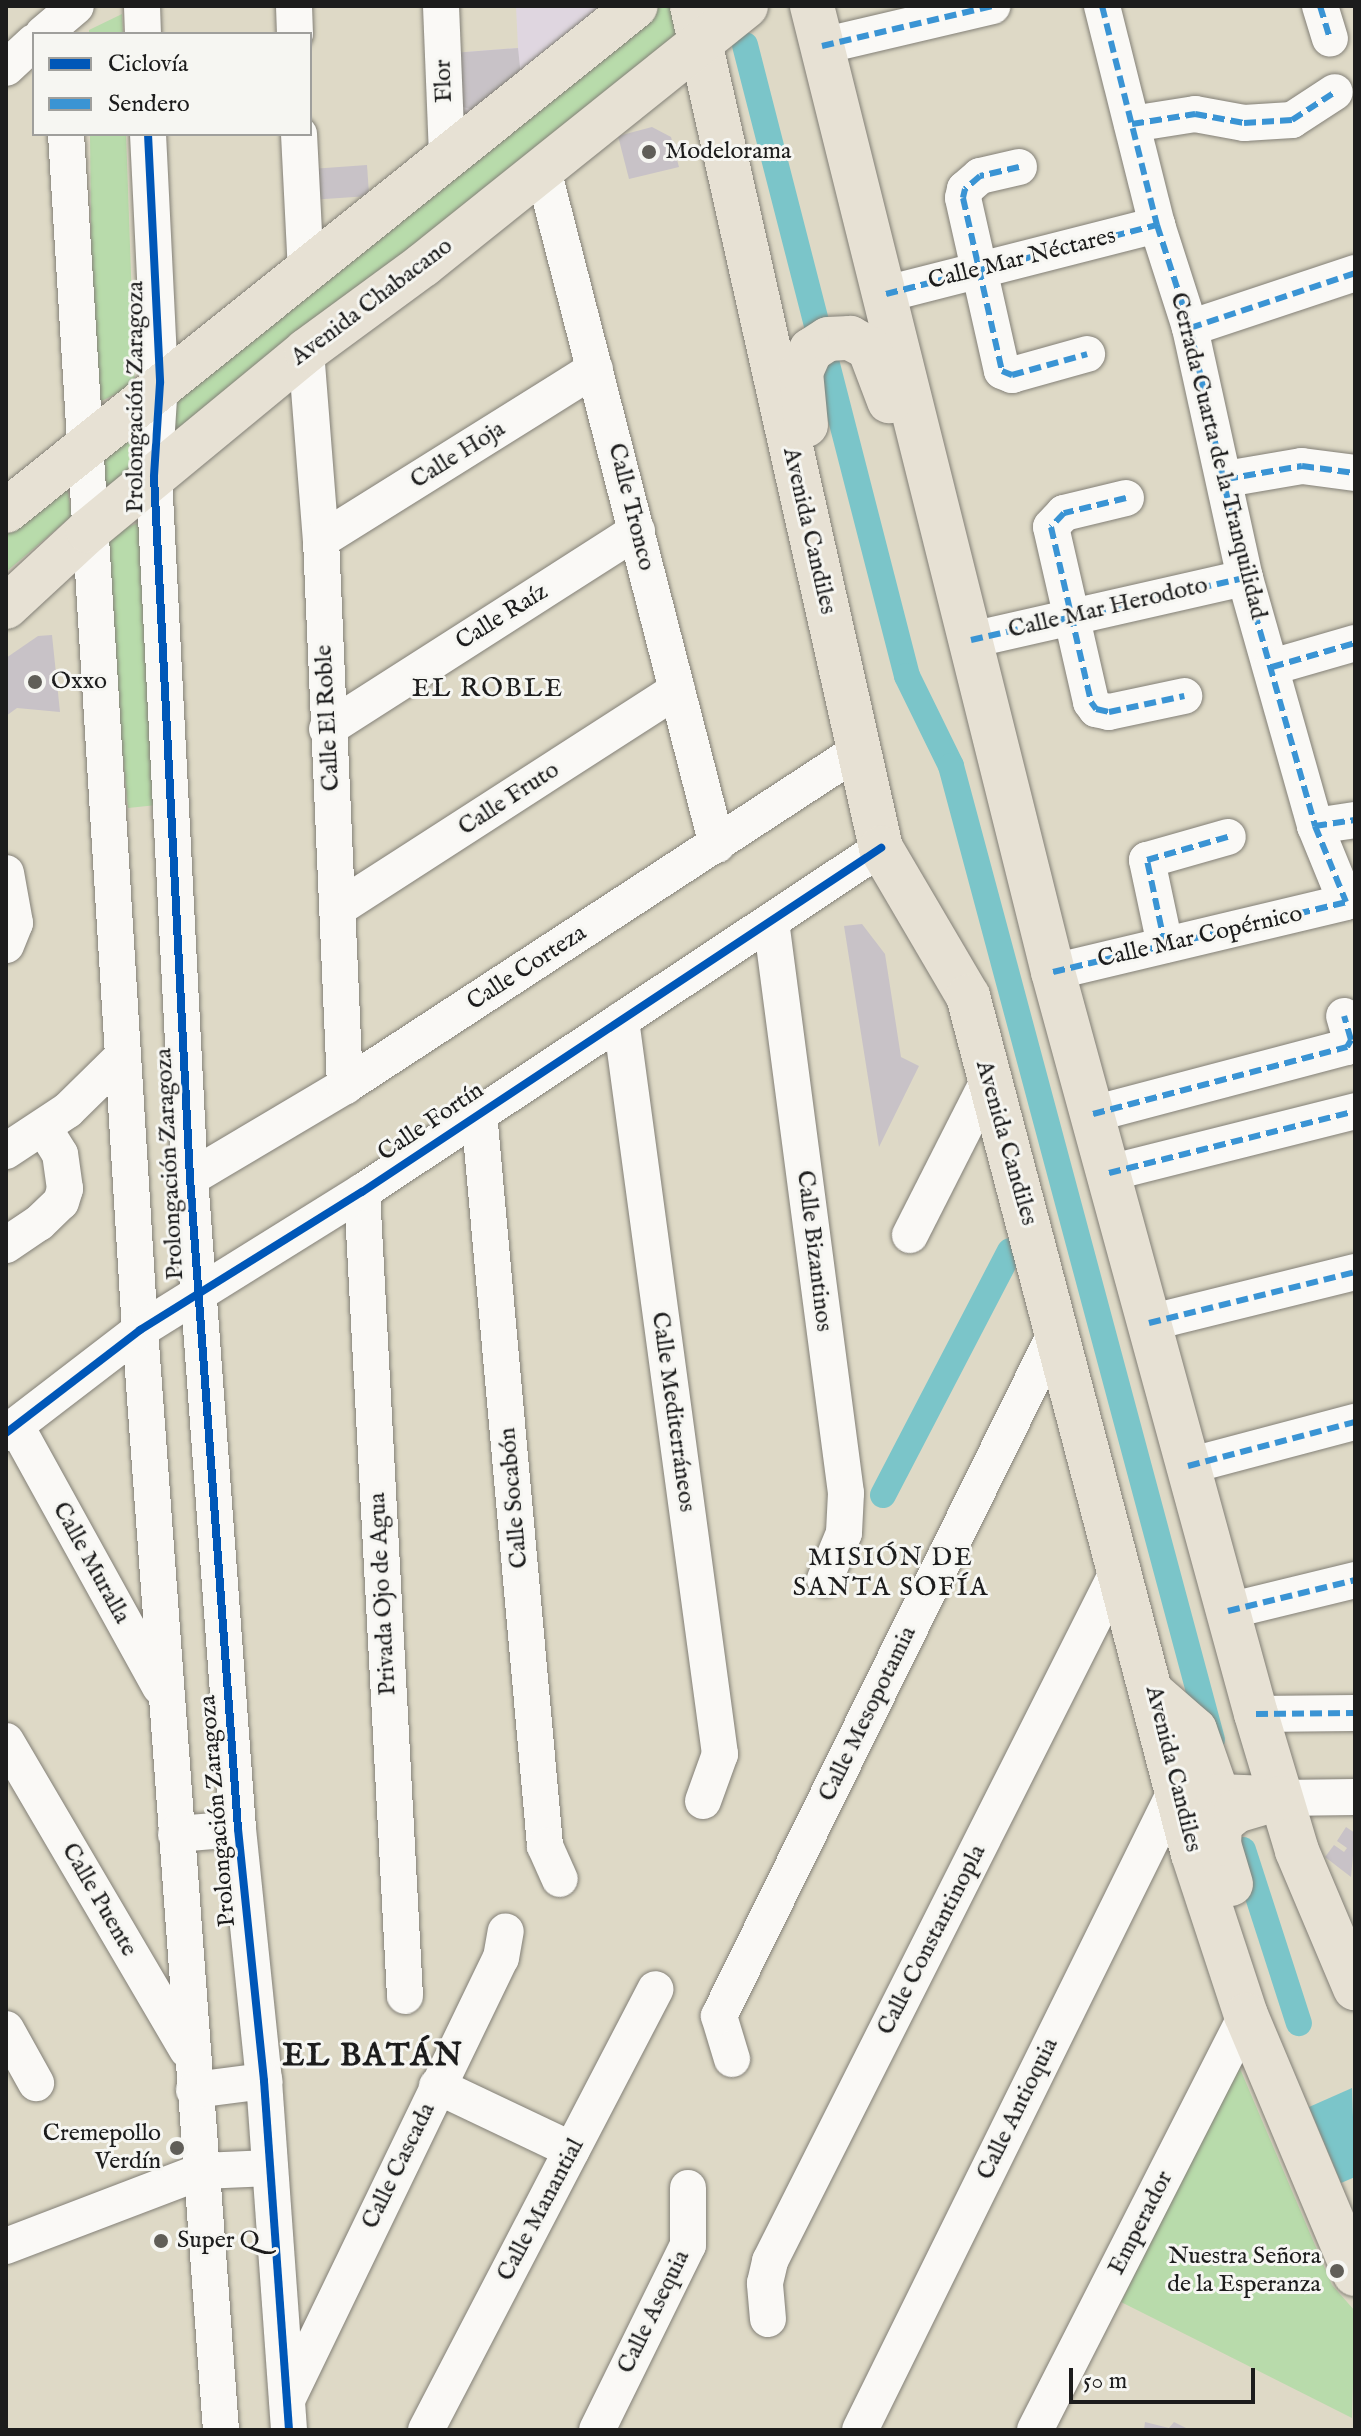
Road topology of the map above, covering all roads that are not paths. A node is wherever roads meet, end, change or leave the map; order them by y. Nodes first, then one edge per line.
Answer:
1 (142, 6) edge
2 (294, 6) edge
3 (441, 6) edge
4 (636, 6) edge
5 (746, 6) edge
6 (992, 6) edge
7 (1102, 6) edge
8 (696, 25) edge
9 (817, 26) edge
10 (143, 32) edge
11 (295, 32) edge
12 (32, 44) edge
13 (6, 68) edge
14 (1335, 92) dead end
15 (1132, 124) junction
16 (66, 136) edge
17 (148, 136) edge
18 (299, 136) edge
19 (447, 156) junction
20 (1019, 167) dead end
21 (543, 170) junction
22 (1157, 225) junction
23 (306, 271) junction
24 (982, 272) junction
25 (1355, 273) edge
26 (886, 294) junction
27 (1190, 328) junction
28 (306, 351) junction
29 (1087, 354) dead end
30 (595, 369) junction
31 (160, 383) junction
32 (83, 445) junction
33 (1355, 473) edge
34 (928, 474) junction
35 (154, 477) junction
36 (1226, 479) junction
37 (1126, 498) dead end
38 (804, 507) junction
39 (6, 511) edge
40 (88, 531) junction
41 (637, 531) junction
42 (321, 540) junction
43 (1245, 578) junction
44 (6, 607) edge
45 (1069, 616) junction
46 (971, 640) junction
47 (1355, 643) edge
48 (1272, 667) junction
49 (677, 690) junction
50 (1184, 696) dead end
51 (327, 729) junction
52 (858, 751) junction
53 (1355, 820) edge
54 (1315, 826) junction
55 (1228, 837) dead end
56 (717, 845) junction
57 (881, 848) junction
58 (6, 873) edge
59 (1351, 906) edge
60 (340, 907) junction
61 (771, 921) junction
62 (6, 945) edge
63 (1165, 945) junction
64 (1053, 972) junction
65 (1344, 1016) dead end
66 (621, 1020) junction
67 (122, 1057) junction
68 (988, 1081) junction
69 (345, 1086) junction
70 (1355, 1111) edge
71 (479, 1113) junction
72 (1093, 1114) junction
73 (44, 1128) junction
74 (6, 1151) edge
75 (1109, 1173) junction
76 (190, 1178) junction
77 (362, 1192) junction
78 (910, 1235) dead end
79 (6, 1245) edge
80 (1355, 1272) edge
81 (198, 1295) junction
82 (1149, 1323) junction
83 (1058, 1328) junction
84 (140, 1330) junction
85 (1355, 1422) edge
86 (11, 1430) edge
87 (1188, 1466) junction
88 (1120, 1567) junction
89 (825, 1579) dead end
90 (1355, 1580) edge
91 (1228, 1611) junction
92 (1155, 1695) junction
93 (166, 1699) junction
94 (1355, 1713) edge
95 (1256, 1714) junction
96 (6, 1741) edge
97 (1177, 1788) junction
98 (1355, 1797) edge
99 (1280, 1798) junction
100 (703, 1801) dead end
101 (238, 1829) junction
102 (176, 1834) junction
103 (560, 1879) dead end
104 (506, 1931) dead end
105 (1223, 1952) junction
106 (1355, 1988) edge
107 (656, 1989) dead end
108 (405, 1996) dead end
109 (1246, 2015) junction
110 (6, 2029) edge
111 (732, 2059) dead end
112 (193, 2074) junction
113 (264, 2081) junction
114 (36, 2083) dead end
115 (437, 2086) junction
116 (572, 2150) junction
117 (270, 2168) junction
118 (202, 2171) junction
119 (688, 2188) dead end
120 (6, 2246) edge
121 (1355, 2274) edge
122 (768, 2319) dead end
123 (288, 2415) edge
124 (221, 2430) edge
125 (426, 2430) edge
126 (597, 2430) edge
127 (860, 2430) edge
128 (1035, 2430) edge

1 - 10 street
2 - 11 street
3 - 19 street, Flor
4 - 19 main road
5 - 8 main road, Avenida Chabacano
6 - 9 street
7 - 15 street, Cerrada Cuarta de la Tranquilidad
8 - 21 main road, Avenida Chabacano
8 - 38 main road, Avenida Candiles
9 - 26 main road
12 - 13 street
14 - 15 street
15 - 22 street, Cerrada Cuarta de la Tranquilidad
16 - 32 street, Prolongación Zaragoza
17 - 31 street, Prolongación Zaragoza
18 - 23 street
19 - 23 main road
20 - 24 street
21 - 28 main road, Avenida Chabacano
21 - 30 street, Calle Tronco
22 - 24 street, Calle Mar Néctares
22 - 27 street, Cerrada Cuarta de la Tranquilidad
23 - 31 main road
24 - 26 street, Calle Mar Néctares
24 - 29 street
25 - 27 street
26 - 34 main road
27 - 36 street, Cerrada Cuarta de la Tranquilidad
28 - 35 main road, Avenida Chabacano
28 - 42 street, Calle El Roble
30 - 41 street, Calle Tronco
30 - 42 street, Calle Hoja
31 - 32 main road
31 - 35 street, Prolongación Zaragoza
32 - 39 main road
32 - 40 street, Prolongación Zaragoza
33 - 36 street
34 - 38 main road
34 - 46 main road
35 - 40 main road, Avenida Chabacano
35 - 76 street, Prolongación Zaragoza
36 - 43 street, Cerrada Cuarta de la Tranquilidad
37 - 45 street
38 - 52 main road, Avenida Candiles
40 - 44 main road, Avenida Chabacano
40 - 67 street, Prolongación Zaragoza
41 - 49 street, Calle Tronco
41 - 51 street, Calle Raíz
42 - 51 street, Calle El Roble
43 - 45 street, Calle Mar Herodoto
43 - 48 street, Cerrada Cuarta de la Tranquilidad
45 - 46 street, Calle Mar Herodoto
45 - 50 street
46 - 64 main road
47 - 48 street
48 - 54 street, Cerrada Cuarta de la Tranquilidad
49 - 56 street, Calle Tronco
49 - 60 street, Calle Fruto
51 - 60 street, Calle El Roble
52 - 56 street, Calle Corteza
52 - 57 main road, Avenida Candiles
53 - 54 street
54 - 59 street, Cerrada Cuarta de la Tranquilidad
55 - 63 street
56 - 69 street, Calle Corteza
57 - 61 street, Calle Fortín
57 - 68 main road, Avenida Candiles
58 - 62 street
59 - 63 street, Calle Mar Copérnico
60 - 69 street, Calle El Roble
61 - 66 street, Calle Fortín
61 - 89 street, Calle Bizantinos
63 - 64 street, Calle Mar Copérnico
64 - 72 main road
65 - 72 street
66 - 71 street, Calle Fortín
66 - 100 street, Calle Mediterráneos
67 - 73 street
67 - 84 street, Prolongación Zaragoza
68 - 78 street
68 - 83 main road, Avenida Candiles
69 - 76 street, Calle Corteza
70 - 75 street
71 - 77 street, Calle Fortín
71 - 103 street, Calle Socabón
72 - 75 main road
73 - 74 street
73 - 79 street
75 - 82 main road
76 - 81 street, Prolongación Zaragoza
77 - 81 street, Calle Fortín
77 - 108 street, Privada Ojo de Agua
80 - 82 street
81 - 84 street, Calle Fortín
81 - 101 street, Prolongación Zaragoza
82 - 87 main road
83 - 88 main road, Avenida Candiles
83 - 111 street, Calle Mesopotamia
84 - 86 street, Calle Fortín
84 - 93 street, Prolongación Zaragoza
85 - 87 street
86 - 93 street, Calle Muralla
87 - 91 main road
88 - 92 main road, Avenida Candiles
88 - 122 street, Calle Constantinopla
90 - 91 street
91 - 95 main road
92 - 97 main road, Avenida Candiles
92 - 99 main road
93 - 102 street, Prolongación Zaragoza
94 - 95 street
95 - 99 main road
96 - 112 street, Calle Puente
97 - 105 main road, Avenida Candiles
97 - 127 street, Calle Antioquia
98 - 99 street
99 - 105 main road
99 - 106 main road
101 - 102 street
101 - 113 street, Prolongación Zaragoza
102 - 112 street, Prolongación Zaragoza
104 - 115 street, Calle Cascada
105 - 109 main road, Avenida Candiles
107 - 116 street, Calle Manantial
109 - 121 main road, Avenida Candiles
109 - 128 street, Emperador
110 - 114 street
112 - 113 street
112 - 118 street, Prolongación Zaragoza
113 - 117 street, Prolongación Zaragoza
115 - 116 street
115 - 123 street, Calle Cascada
116 - 125 street, Calle Manantial
117 - 118 street
117 - 123 street, Prolongación Zaragoza
118 - 120 street
118 - 124 street, Prolongación Zaragoza
119 - 126 street, Calle Asequia

